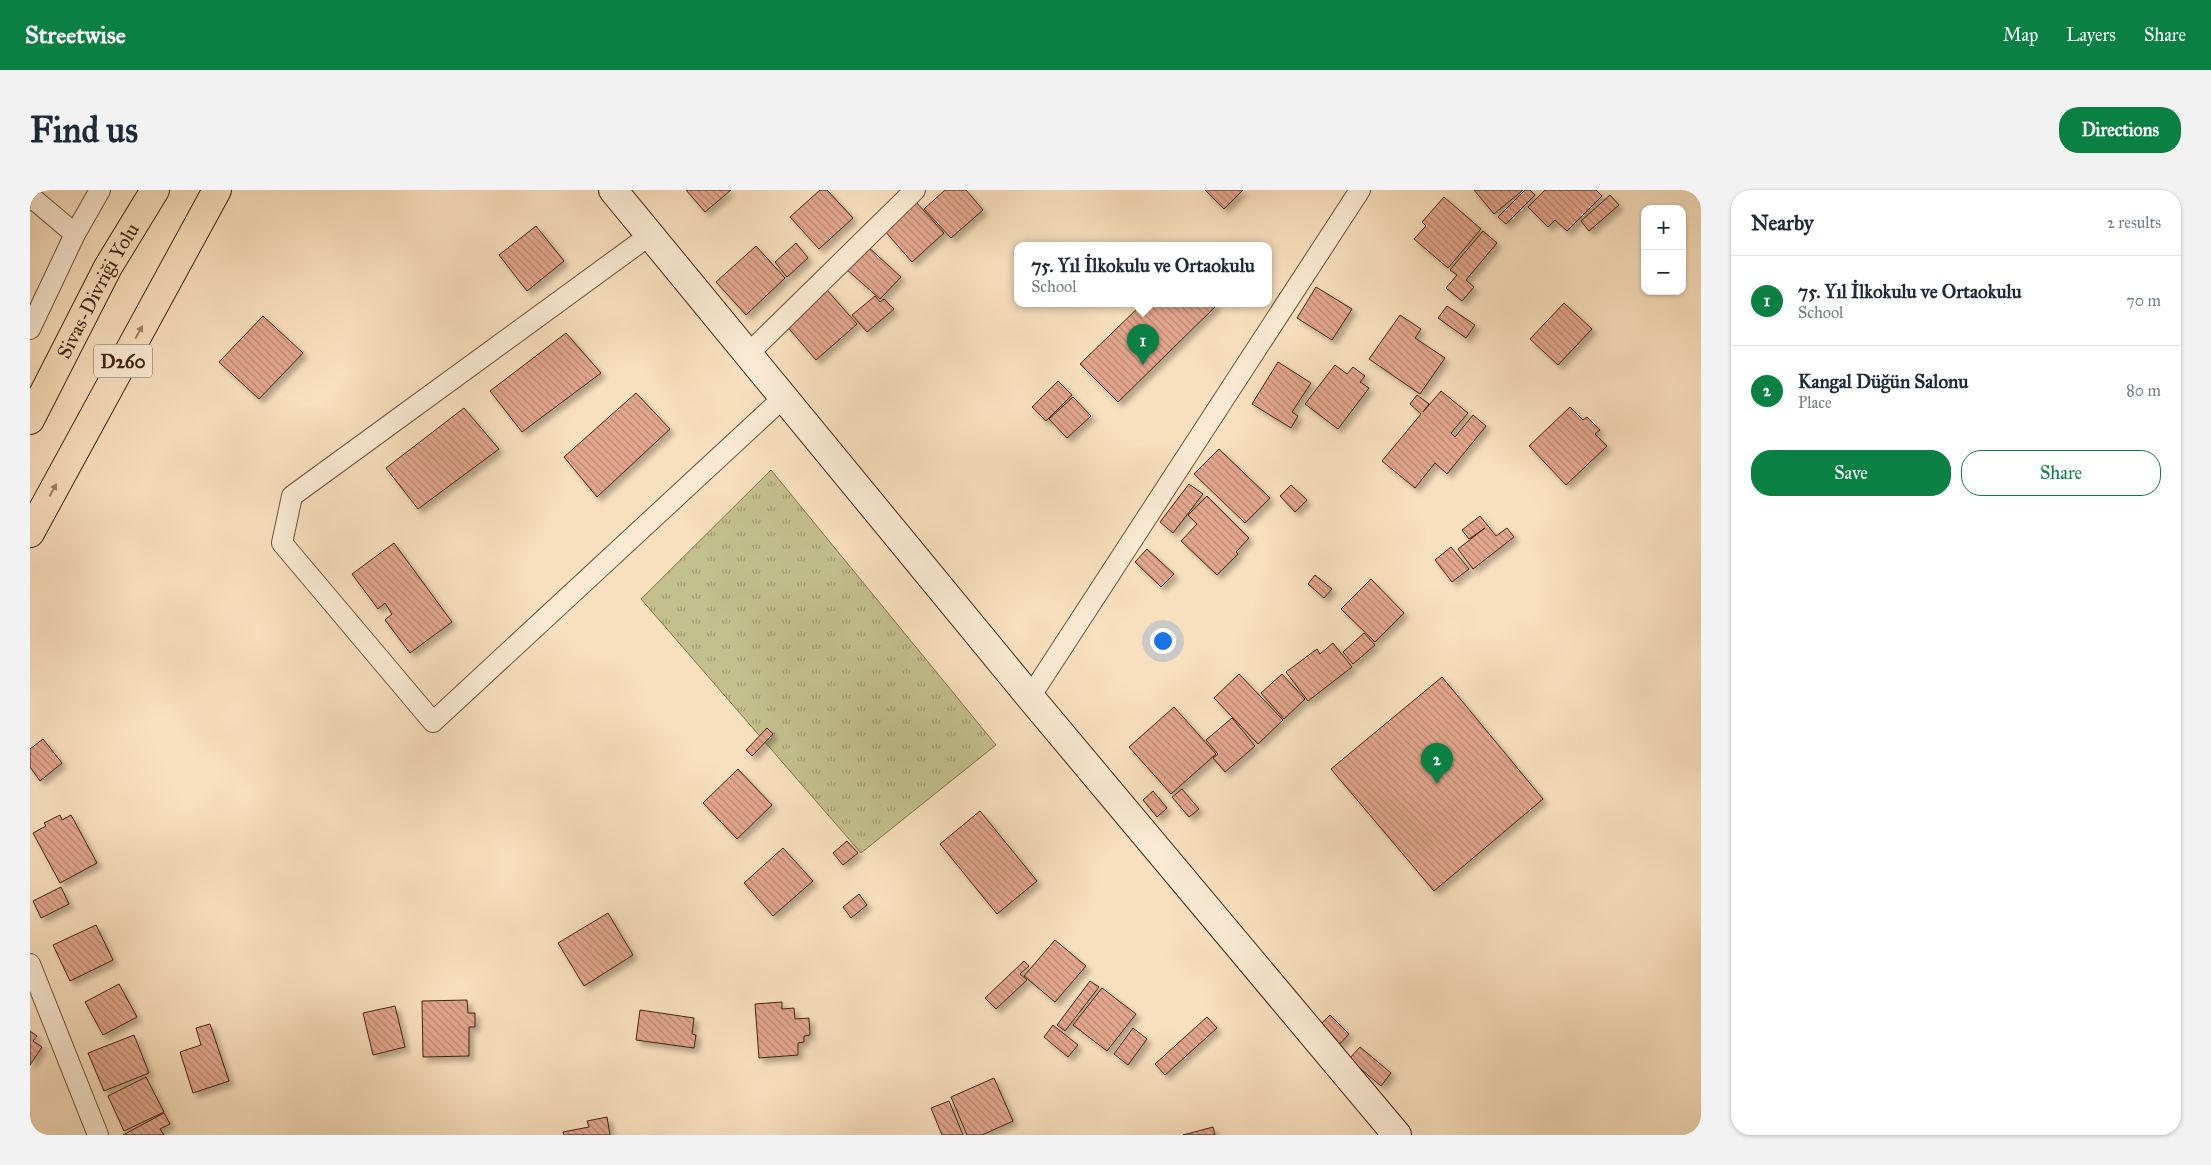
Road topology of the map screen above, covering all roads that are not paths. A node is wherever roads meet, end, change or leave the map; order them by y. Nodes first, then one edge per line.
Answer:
1 (100, 190) edge
2 (155, 190) edge
3 (217, 190) edge
4 (613, 190) edge
5 (915, 190) edge
6 (1360, 190) edge
7 (30, 196) edge
8 (75, 234) junction
9 (650, 235) junction
10 (30, 329) edge
11 (748, 354) junction
12 (784, 398) junction
13 (30, 420) edge
14 (30, 533) edge
15 (1030, 697) junction
16 (30, 964) edge
17 (98, 1135) edge
18 (1397, 1135) edge

1 - 8 street
2 - 13 main road, Sivas-Divriği Yolu / D260
14 -> 3 main road, D260
4 - 9 street
5 - 11 street
6 - 15 street
7 - 8 street
8 - 10 street
9 - 11 street
9 - 12 street
11 - 12 street
12 - 15 street
15 - 18 street
16 - 17 street

